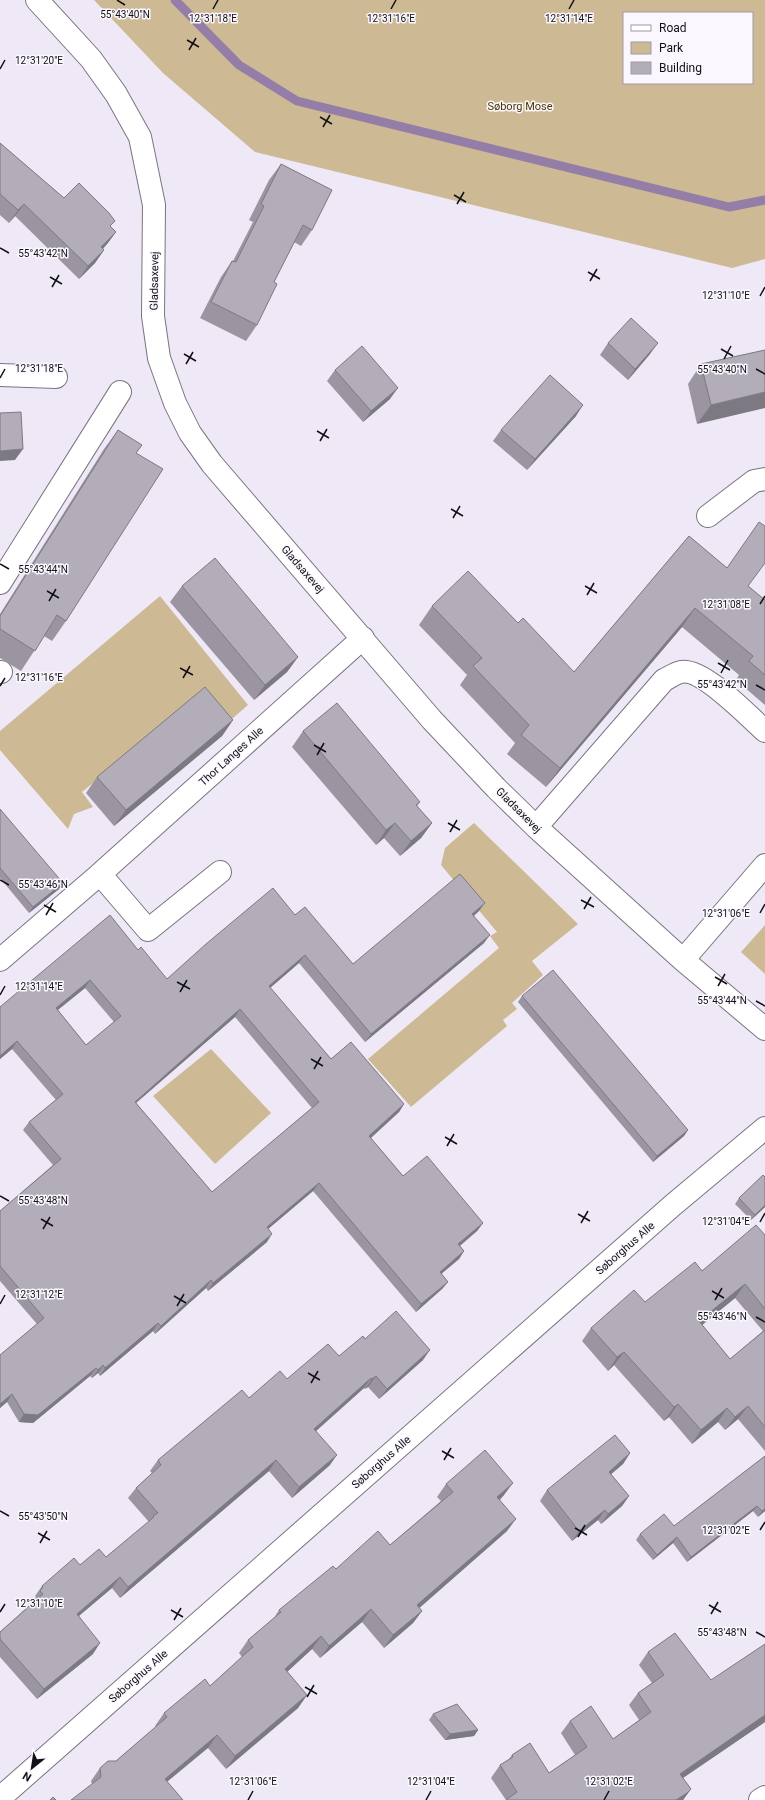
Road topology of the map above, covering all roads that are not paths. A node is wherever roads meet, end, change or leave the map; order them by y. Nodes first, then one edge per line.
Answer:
1 (37, 0) edge
2 (0, 375) edge
3 (56, 377) dead end
4 (120, 392) dead end
5 (765, 479) edge
6 (708, 516) dead end
7 (0, 584) edge
8 (363, 638) junction
9 (765, 731) edge
10 (536, 827) junction
11 (765, 865) edge
12 (220, 872) dead end
13 (100, 874) junction
14 (0, 960) edge
15 (683, 960) junction
16 (765, 1029) edge
17 (765, 1128) edge
18 (765, 1797) edge
19 (0, 1798) edge
20 (760, 1800) edge

1 - 8 street, Gladsaxevej
2 - 3 street
4 - 7 street
5 - 6 street
8 - 10 street, Gladsaxevej
8 - 13 street, Thor Langes Alle
9 - 10 street
10 - 15 street, Gladsaxevej
11 - 15 street
12 - 13 street
13 - 14 street, Thor Langes Alle
15 - 16 street, Gladsaxevej
17 - 19 street, Søborghus Alle
18 - 20 street

